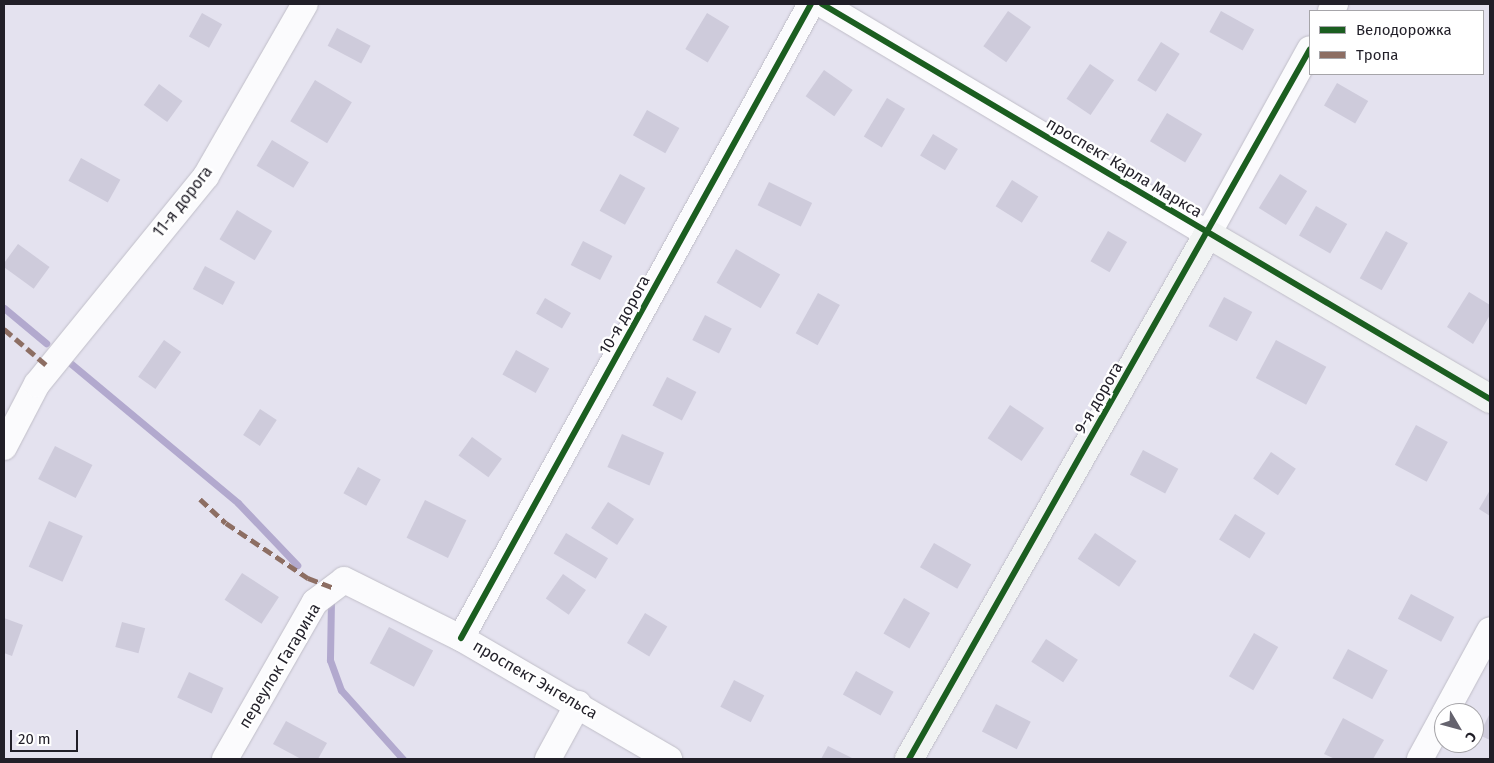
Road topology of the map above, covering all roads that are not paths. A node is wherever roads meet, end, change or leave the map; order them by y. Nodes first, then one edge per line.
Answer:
1 (305, 4) edge
2 (810, 4) edge
3 (822, 4) edge
4 (1309, 50) edge
5 (1208, 234) junction
6 (1490, 399) edge
7 (4, 447) edge
8 (344, 580) joint
9 (1490, 630) edge
10 (461, 638) junction
11 (1451, 703) edge
12 (578, 704) junction
13 (1434, 734) edge
14 (225, 759) edge
15 (548, 759) edge
16 (670, 759) edge
17 (909, 759) edge
18 (1420, 759) edge

1 - 7 street, 11-я дорога
2 - 10 street, 10-я дорога
3 - 5 street, проспект Карла Маркса
4 - 5 street, 9-я дорога
5 - 6 street, проспект Карла Маркса
5 - 17 street, 9-я дорога
8 - 10 street, проспект Энгельса
8 - 14 street, переулок Гагарина
9 - 11 street
10 - 12 street, проспект Энгельса
12 - 15 street
12 - 16 street, проспект Энгельса
13 - 18 street

